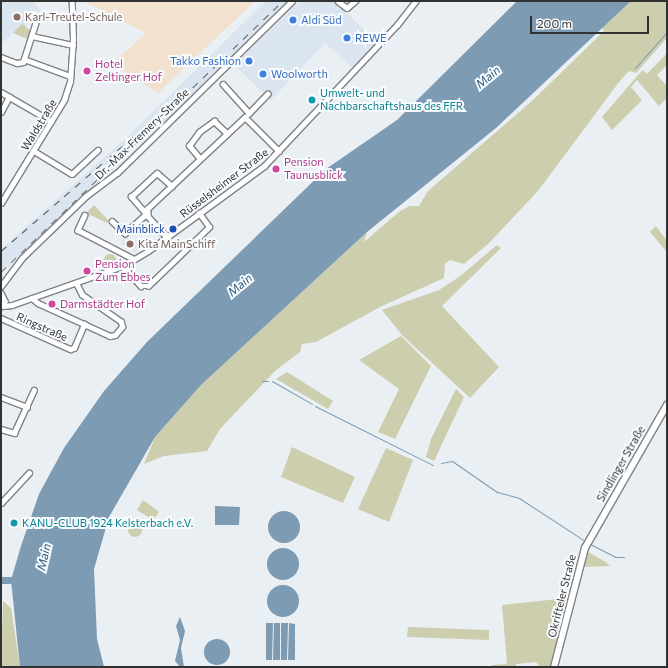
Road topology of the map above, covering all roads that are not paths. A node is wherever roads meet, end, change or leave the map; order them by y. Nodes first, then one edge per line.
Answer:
1 (72, 1) edge
2 (292, 1) edge
3 (338, 1) edge
4 (355, 1) edge
5 (416, 1) edge
6 (37, 18) dead end
7 (32, 36) junction
8 (73, 45) junction
9 (1, 57) edge
10 (24, 59) junction
11 (70, 76) junction
12 (223, 84) dead end
13 (1, 92) edge
14 (267, 94) dead end
15 (9, 97) junction
16 (1, 112) edge
17 (247, 115) junction
18 (52, 121) junction
19 (228, 133) junction
20 (98, 150) dead end
21 (34, 151) junction
22 (279, 151) junction
23 (200, 159) junction
24 (172, 186) junction
25 (1, 203) edge
26 (199, 213) junction
27 (146, 214) junction
28 (85, 215) dead end
29 (112, 221) dead end
30 (166, 237) junction
31 (134, 259) junction
32 (123, 266) junction
33 (6, 280) junction
34 (76, 283) junction
35 (1, 286) edge
36 (1, 293) edge
37 (4, 298) junction
38 (32, 298) junction
39 (17, 302) junction
40 (2, 307) edge
41 (1, 319) edge
42 (84, 324) junction
43 (34, 390) dead end
44 (1, 397) edge
45 (667, 405) edge
46 (27, 407) junction
47 (1, 429) edge
48 (29, 473) dead end
49 (1, 503) edge
50 (593, 532) joint
51 (554, 667) edge

1 - 8 street, Waldstraße
2 - 33 street, Dr.-Max-Fremery-Straße
3 - 4 street
5 - 22 street, Rüsselsheimer Straße
6 - 7 street
7 - 8 street
7 - 10 street
8 - 11 street, Waldstraße
9 - 10 street
10 - 11 street
11 - 18 street, Waldstraße
12 - 17 street
13 - 15 street
14 - 17 street
15 - 16 street
15 - 18 street
17 - 19 street
17 - 22 street
18 - 21 street, Waldstraße
19 - 23 street
19 - 23 street
20 - 21 street
21 - 25 street, Waldstraße
22 - 26 street, Rüsselsheimer Straße
23 - 24 street
24 - 27 street
24 - 27 street
26 - 30 street, Rüsselsheimer Straße
26 - 32 street
27 - 29 street
27 - 30 street
28 - 31 street
30 - 31 street, Rüsselsheimer Straße
31 - 32 street, Rüsselsheimer Straße
32 - 34 street, Rüsselsheimer Straße
33 - 35 street, Dr.-Max-Fremery-Straße
33 - 36 street, Dr.-Max-Fremery-Straße
34 - 38 street, Rüsselsheimer Straße
34 - 42 street
36 - 37 street
37 - 39 street
37 - 40 street
38 - 39 street, Rüsselsheimer Straße
38 - 42 street
39 - 40 street, Rüsselsheimer Straße
41 - 42 street, Ringstraße
43 - 46 street
44 - 46 street
45 - 50 street, Sindlinger Straße
46 - 47 street
48 - 49 street
50 - 51 street, Okrifteler Straße

